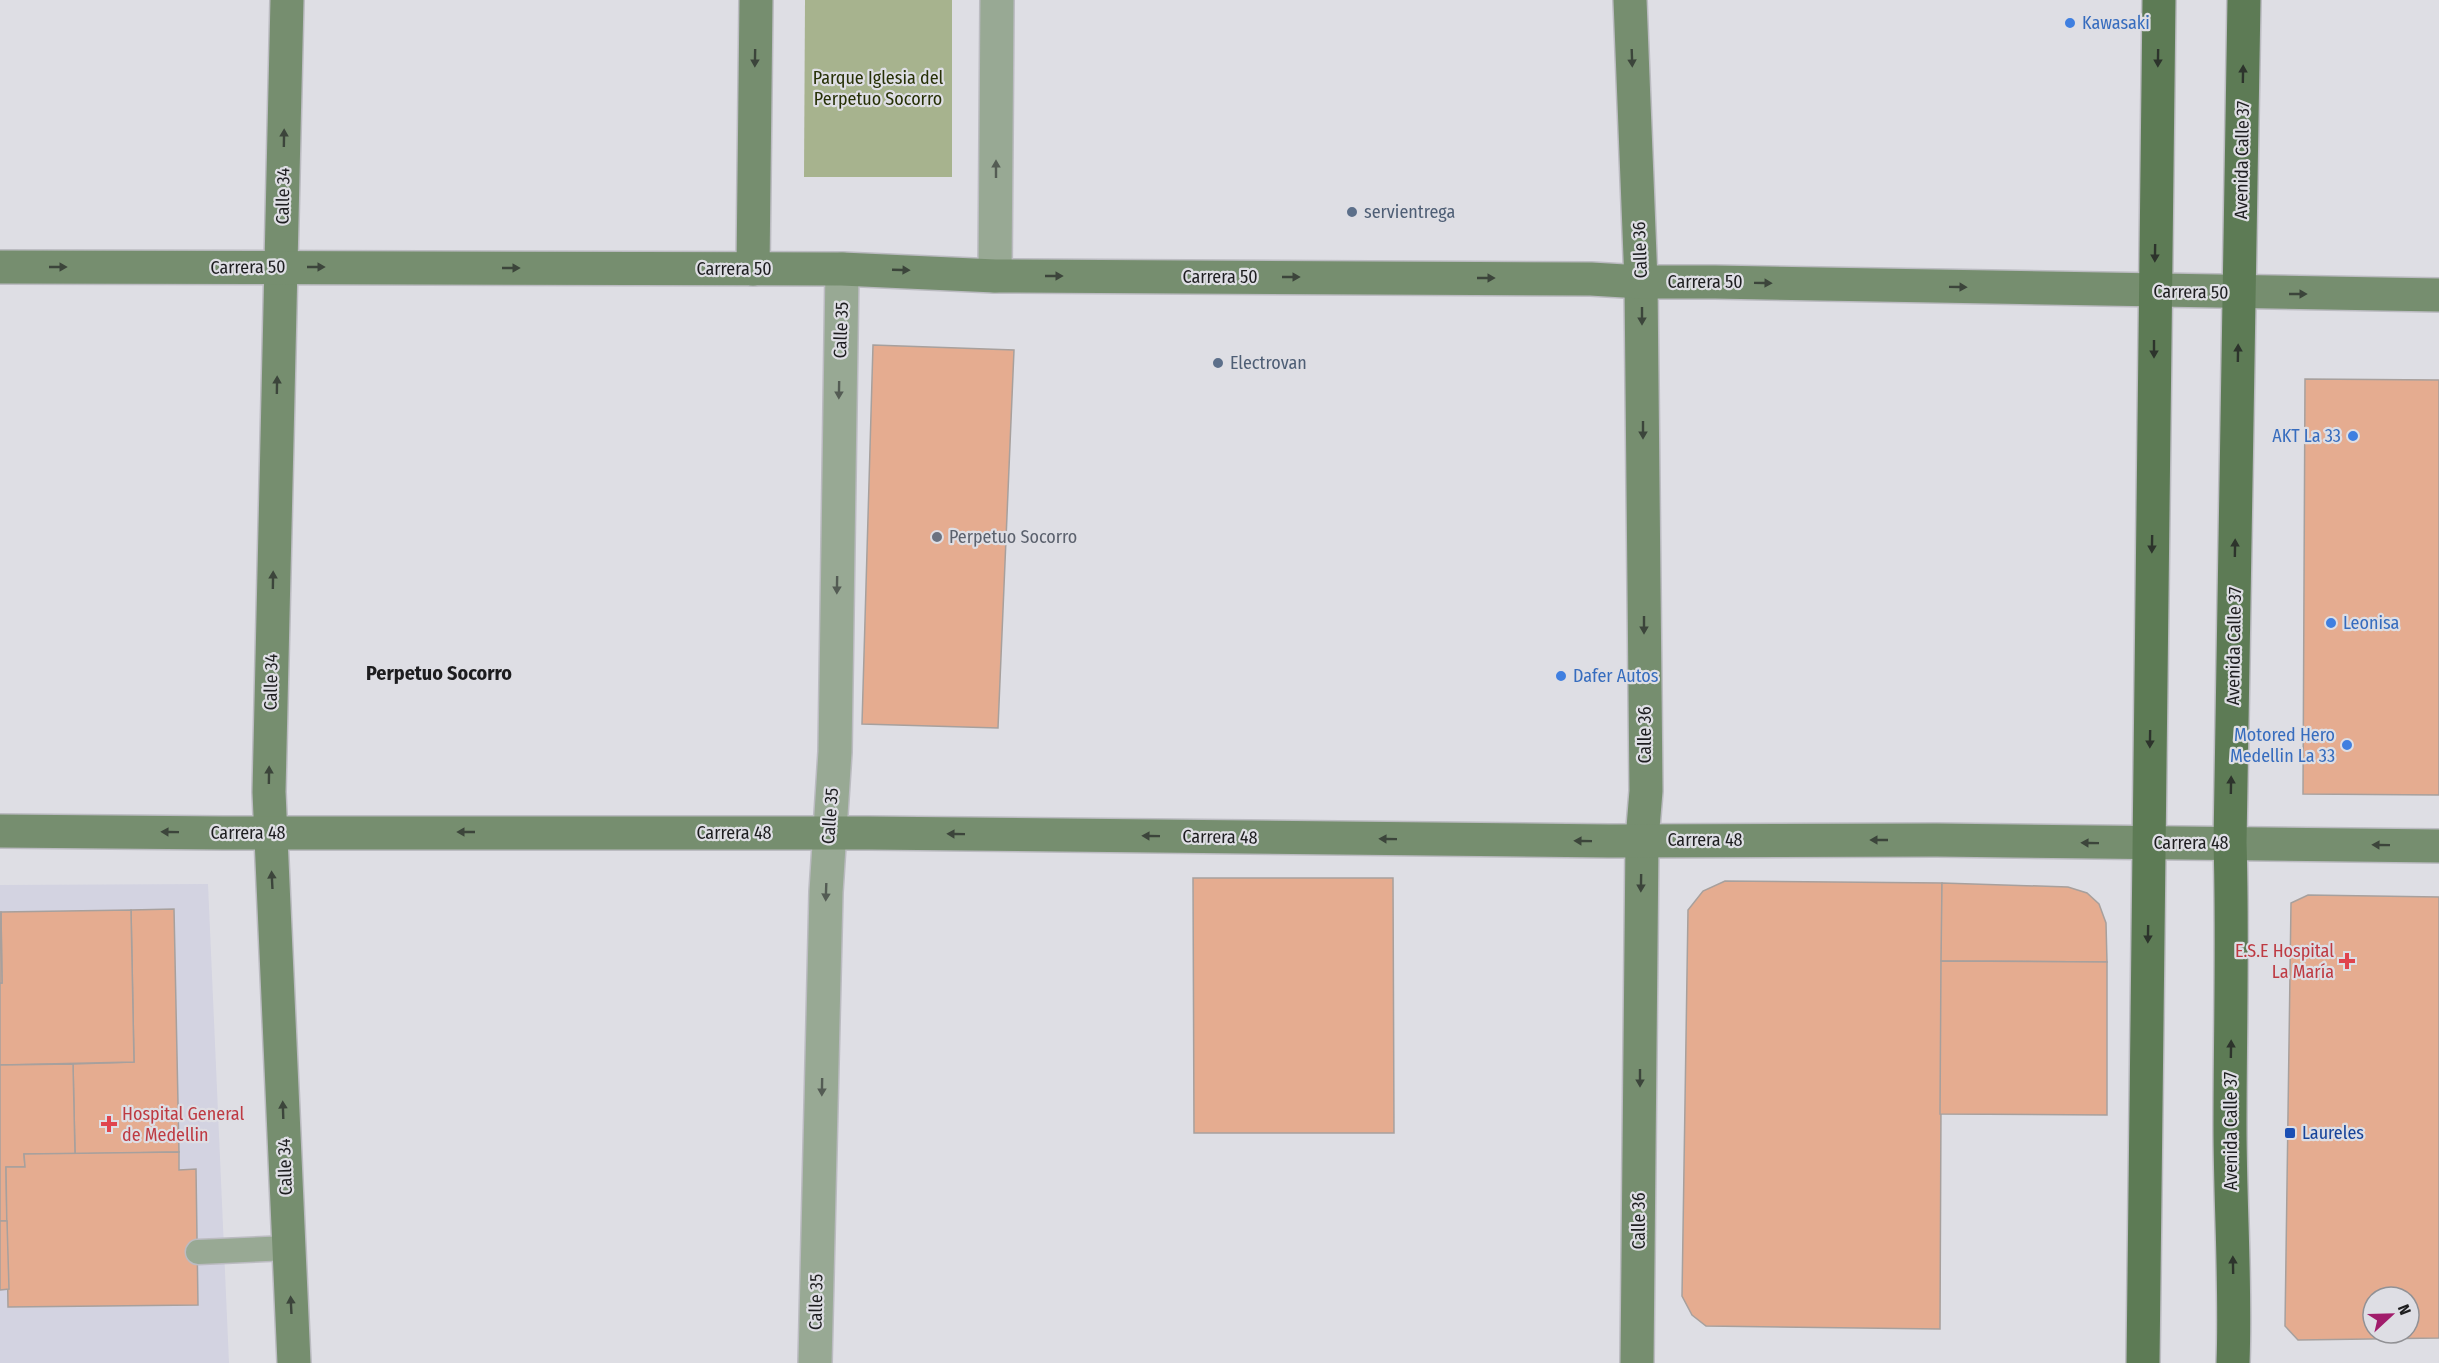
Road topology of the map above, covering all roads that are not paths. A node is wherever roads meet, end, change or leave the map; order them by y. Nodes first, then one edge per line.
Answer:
1 (286, 0) edge
2 (756, 0) edge
3 (997, 0) edge
4 (1630, 0) edge
5 (2159, 0) edge
6 (2244, 0) edge
7 (282, 266) junction
8 (0, 267) edge
9 (753, 269) junction
10 (842, 269) junction
11 (995, 276) junction
12 (1641, 282) junction
13 (2154, 291) junction
14 (2240, 292) junction
15 (2439, 295) edge
16 (0, 831) edge
17 (271, 833) junction
18 (828, 834) junction
19 (1642, 840) junction
20 (2149, 843) junction
21 (2230, 843) junction
22 (2439, 846) edge
23 (289, 1248) junction
24 (198, 1252) dead end
25 (2234, 1324) junction
26 (294, 1363) edge
27 (815, 1363) edge
28 (1637, 1363) edge
29 (2143, 1363) edge
30 (2233, 1363) edge
31 (2240, 1363) edge
32 (2258, 1363) edge

7 -> 1 street, Calle 34
2 -> 9 street
11 -> 3 street
4 -> 12 street, Calle 36
5 -> 13 main road
14 -> 6 main road, Avenida Calle 37
8 -> 7 street, Carrera 50
7 -> 9 street, Carrera 50
17 -> 7 street, Calle 34
9 - 10 street, Carrera 50
10 -> 11 street, Carrera 50
10 -> 18 street, Calle 35
11 -> 12 street, Carrera 50
12 -> 13 street, Carrera 50
12 -> 19 street, Calle 36
13 - 14 street, Carrera 50
13 -> 20 main road
14 -> 15 street, Carrera 50
21 -> 14 main road, Avenida Calle 37
17 -> 16 street, Carrera 48
18 -> 17 street, Carrera 48
23 -> 17 street, Calle 34
19 -> 18 street, Carrera 48
18 -> 27 street, Calle 35
20 -> 19 street, Carrera 48
19 -> 28 street, Calle 36
20 - 21 street, Carrera 48
20 -> 29 main road
22 -> 21 street, Carrera 48
25 -> 21 main road, Avenida Calle 37
23 - 24 lane
26 -> 23 street, Calle 34
25 - 30 main road, Avenida Calle 37
25 - 31 main road
25 - 32 main road

